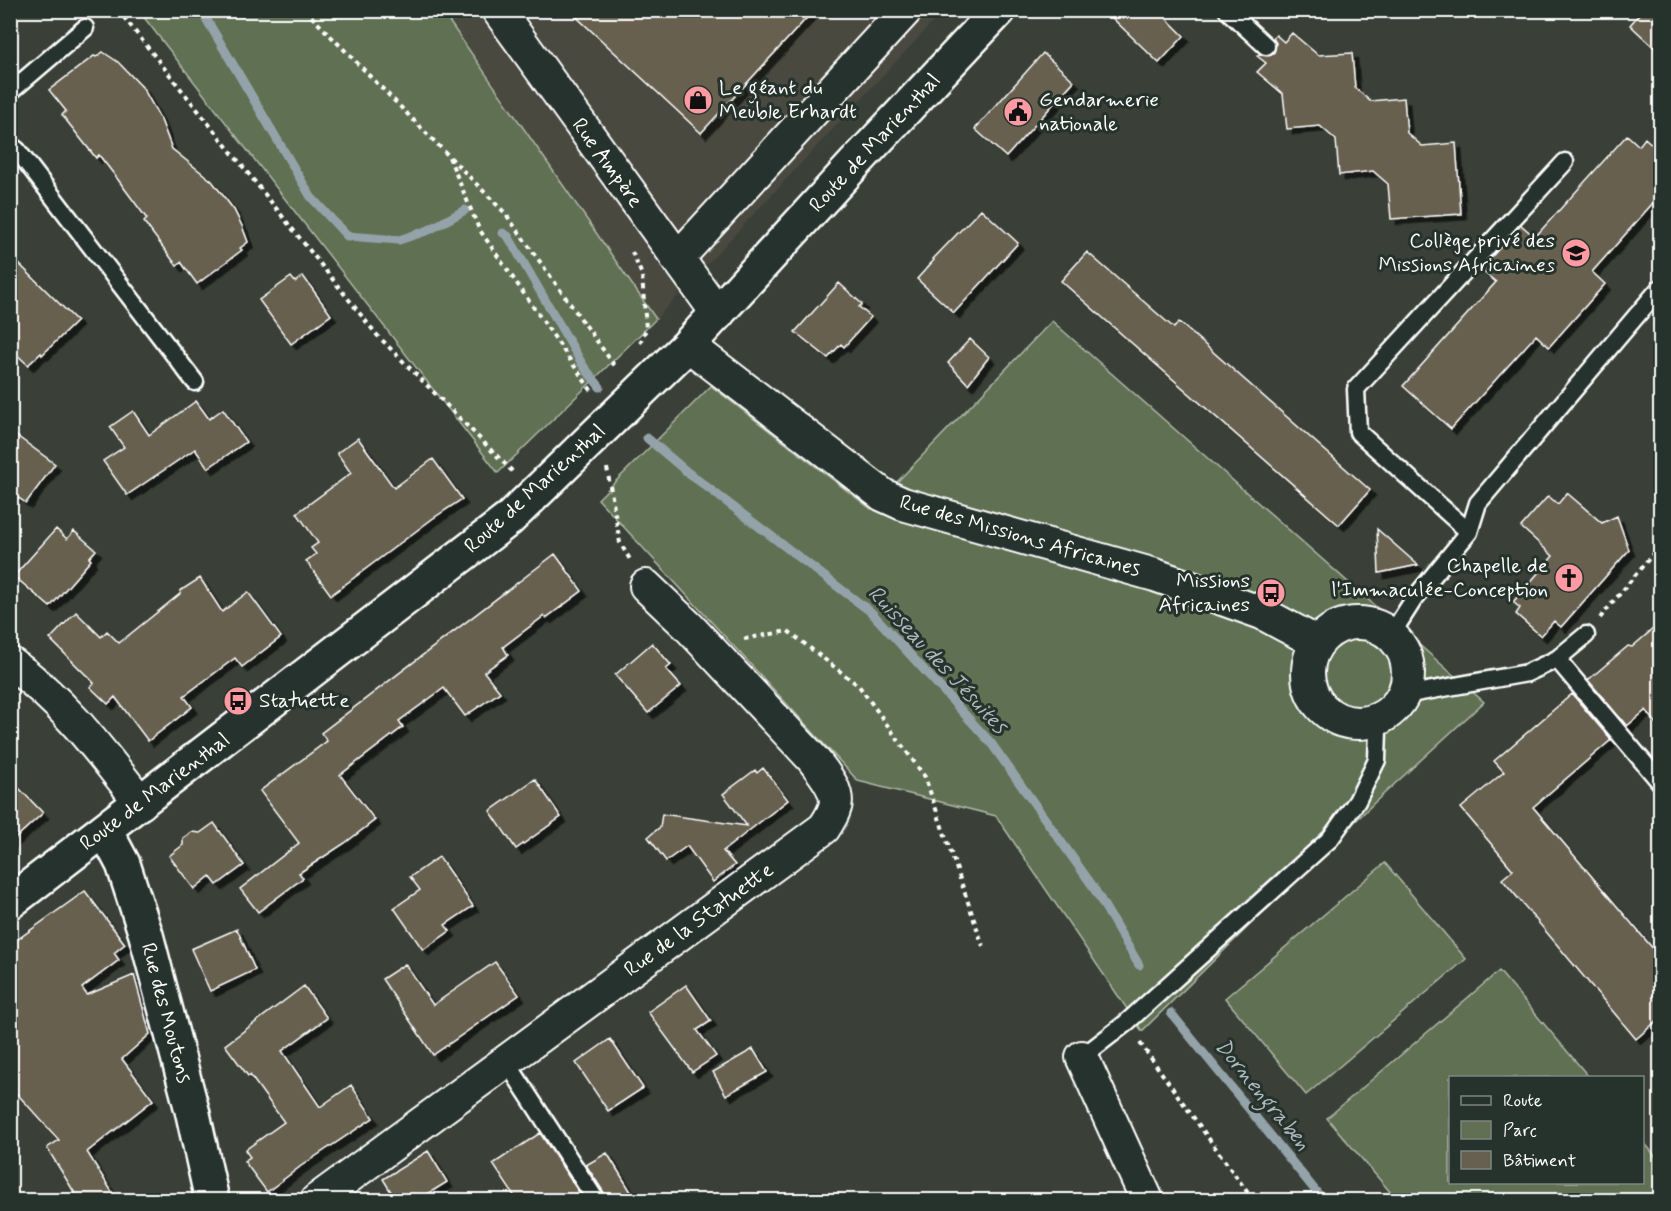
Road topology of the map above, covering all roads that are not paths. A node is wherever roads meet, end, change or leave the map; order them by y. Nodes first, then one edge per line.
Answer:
1 (498, 10) edge
2 (906, 10) edge
3 (999, 10) edge
4 (1227, 10) edge
5 (85, 28) dead end
6 (1266, 46) dead end
7 (10, 92) edge
8 (10, 145) edge
9 (1565, 162) dead end
10 (677, 259) junction
11 (1660, 288) edge
12 (718, 314) junction
13 (688, 345) junction
14 (195, 382) dead end
15 (1469, 532) junction
16 (646, 586) road end
17 (1391, 635) junction
18 (1586, 635) road end
19 (1318, 643) junction
20 (1557, 659) junction
21 (10, 663) edge
22 (1404, 695) junction
23 (1381, 718) junction
24 (1660, 782) edge
25 (141, 803) junction
26 (105, 830) junction
27 (10, 902) edge
28 (1082, 1057) joint
29 (506, 1061) junction
30 (212, 1200) edge
31 (317, 1200) edge
32 (596, 1200) edge
33 (1147, 1200) edge

1 - 10 street, Rue Ampère
2 - 10 street
3 - 12 street, Route de Marienthal
4 - 6 lane
5 - 7 lane
8 - 14 lane
9 - 15 lane
10 - 12 street, Rue Ampère
11 - 15 lane
12 - 13 street, Route de Marienthal
13 - 19 street, Rue des Missions Africaines
13 - 25 street, Route de Marienthal
15 - 17 lane
16 - 29 street, Rue de la Statuette
17 - 19 street
17 - 22 street
18 - 20 lane
19 - 23 street
20 - 22 lane
20 - 24 lane
21 - 25 street
22 - 23 street
23 - 28 lane
25 - 26 street, Route de Marienthal
26 - 27 street, Route de Marienthal
26 - 30 street, Rue des Moutons
28 - 33 street
29 - 31 street, Rue de la Statuette
29 - 32 lane

